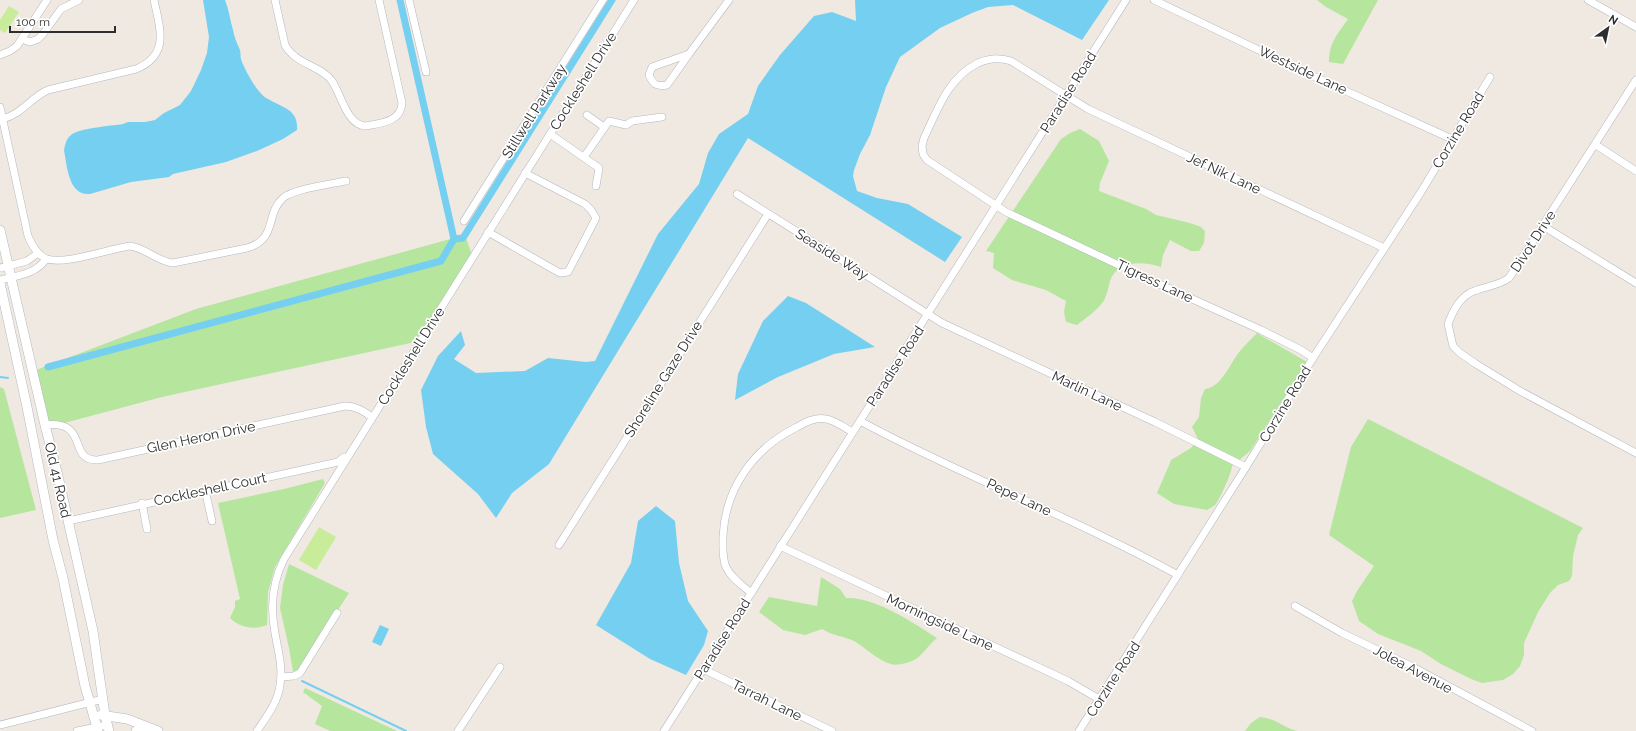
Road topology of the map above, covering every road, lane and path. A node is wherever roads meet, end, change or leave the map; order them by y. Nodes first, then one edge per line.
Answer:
1 (47, 0) edge
2 (79, 0) edge
3 (154, 0) edge
4 (275, 0) edge
5 (379, 0) edge
6 (409, 0) edge
7 (603, 0) edge
8 (634, 0) edge
9 (729, 0) edge
10 (1126, 0) edge
11 (1154, 0) edge
12 (1588, 0) edge
13 (1636, 27) edge
14 (22, 38) junction
15 (689, 54) junction
16 (0, 55) edge
17 (426, 72) dead end
18 (1490, 78) dead end
19 (1636, 80) edge
20 (1066, 96) junction
21 (0, 108) edge
22 (587, 115) dead end
23 (662, 117) dead end
24 (3, 119) junction
25 (604, 127) junction
26 (550, 134) junction
27 (1452, 139) junction
28 (1596, 144) junction
29 (584, 157) junction
30 (1636, 171) edge
31 (525, 173) junction
32 (346, 181) dead end
33 (596, 186) dead end
34 (737, 194) dead end
35 (996, 205) junction
36 (768, 214) junction
37 (464, 221) dead end
38 (1543, 226) junction
39 (0, 230) edge
40 (488, 232) junction
41 (1384, 248) junction
42 (38, 253) junction
43 (46, 259) junction
44 (4, 267) edge
45 (10, 277) junction
46 (0, 280) edge
47 (0, 283) edge
48 (1636, 283) edge
49 (928, 315) junction
50 (1313, 358) junction
51 (372, 417) junction
52 (860, 421) junction
53 (45, 425) junction
54 (853, 432) junction
55 (349, 453) junction
56 (1636, 453) edge
57 (1246, 467) junction
58 (205, 490) junction
59 (142, 504) junction
60 (212, 521) dead end
61 (68, 524) junction
62 (147, 529) dead end
63 (52, 530) junction
64 (559, 545) dead end
65 (780, 546) junction
66 (1178, 575) junction
67 (752, 593) junction
68 (1295, 606) dead end
69 (337, 613) dead end
70 (500, 667) dead end
71 (703, 670) junction
72 (281, 677) junction
73 (103, 699) junction
74 (1099, 699) junction
75 (89, 702) junction
76 (92, 714) junction
77 (105, 715) junction
78 (0, 725) edge
79 (108, 728) edge
80 (97, 729) edge
81 (77, 731) edge
82 (136, 731) edge
83 (145, 731) edge
84 (158, 731) edge
85 (257, 731) edge
86 (458, 731) edge
87 (664, 731) edge
88 (832, 731) edge
89 (1079, 731) edge
90 (1532, 731) edge

1 - 14 street
2 - 14 street
3 - 24 street
4 - 5 street
6 - 17 street
7 - 37 street, Stillwell Parkway
8 - 26 street, Cockleshell Drive
9 - 15 street
10 - 20 street, Paradise Road
11 - 27 street, Westside Lane
12 - 13 street
14 - 16 street
15 - 15 street
18 - 27 street, Corzine Road
19 - 28 street, Divot Drive
20 - 35 street, Paradise Road
20 - 35 street, Jef Nik Lane
20 - 41 street, Jef Nik Lane
21 - 24 street
22 - 25 street
23 - 25 street
24 - 42 street
25 - 29 street
26 - 29 street
26 - 31 street, Cockleshell Drive
27 - 41 street, Corzine Road
28 - 30 street
28 - 38 street, Divot Drive
29 - 33 street
31 - 40 street, Cockleshell Drive
31 - 40 street
32 - 43 street
34 - 36 street, Seaside Way
35 - 49 street, Paradise Road
35 - 50 street, Tigress Lane
36 - 49 street, Seaside Way
36 - 64 street, Shoreline Gaze Drive
38 - 48 street
38 - 56 street, Divot Drive
39 - 44 street, Old 41 Road
40 - 51 street, Cockleshell Drive
41 - 50 street, Corzine Road
42 - 43 street
42 - 44 street
43 - 45 street
44 - 45 street, Old 41 Road
45 - 46 street
45 - 53 street, Old 41 Road
47 - 63 street, Old 41 Road
49 - 52 street, Paradise Road
49 - 57 street, Marlin Lane
50 - 57 street, Corzine Road
51 - 53 street, Glen Heron Drive
51 - 55 street, Cockleshell Drive
52 - 54 street, Paradise Road
52 - 66 street, Pepe Lane
53 - 61 street, Old 41 Road
54 - 65 street, Paradise Road
54 - 67 street
55 - 58 street, Cockleshell Court
55 - 72 street, Cockleshell Drive
57 - 66 street, Corzine Road
58 - 59 street, Cockleshell Court
58 - 60 street
59 - 61 street, Cockleshell Court
59 - 62 street
61 - 63 street
61 - 73 street, Old 41 Road
63 - 75 street, Old 41 Road
65 - 67 street, Paradise Road
65 - 74 street, Morningside Lane
66 - 74 street, Corzine Road
67 - 71 street, Paradise Road
68 - 90 street, Jolea Avenue
69 - 72 street
70 - 86 street
71 - 87 street, Paradise Road
71 - 88 street, Tarrah Lane
72 - 85 street, Cockleshell Drive
73 - 75 street
73 - 77 street, Old 41 Road
74 - 89 street, Corzine Road
75 - 76 street, Old 41 Road
75 - 78 street
76 - 77 street
76 - 80 street, Old 41 Road
77 - 79 street, Old 41 Road
77 - 84 street
79 - 80 street
80 - 81 street
82 - 83 street

